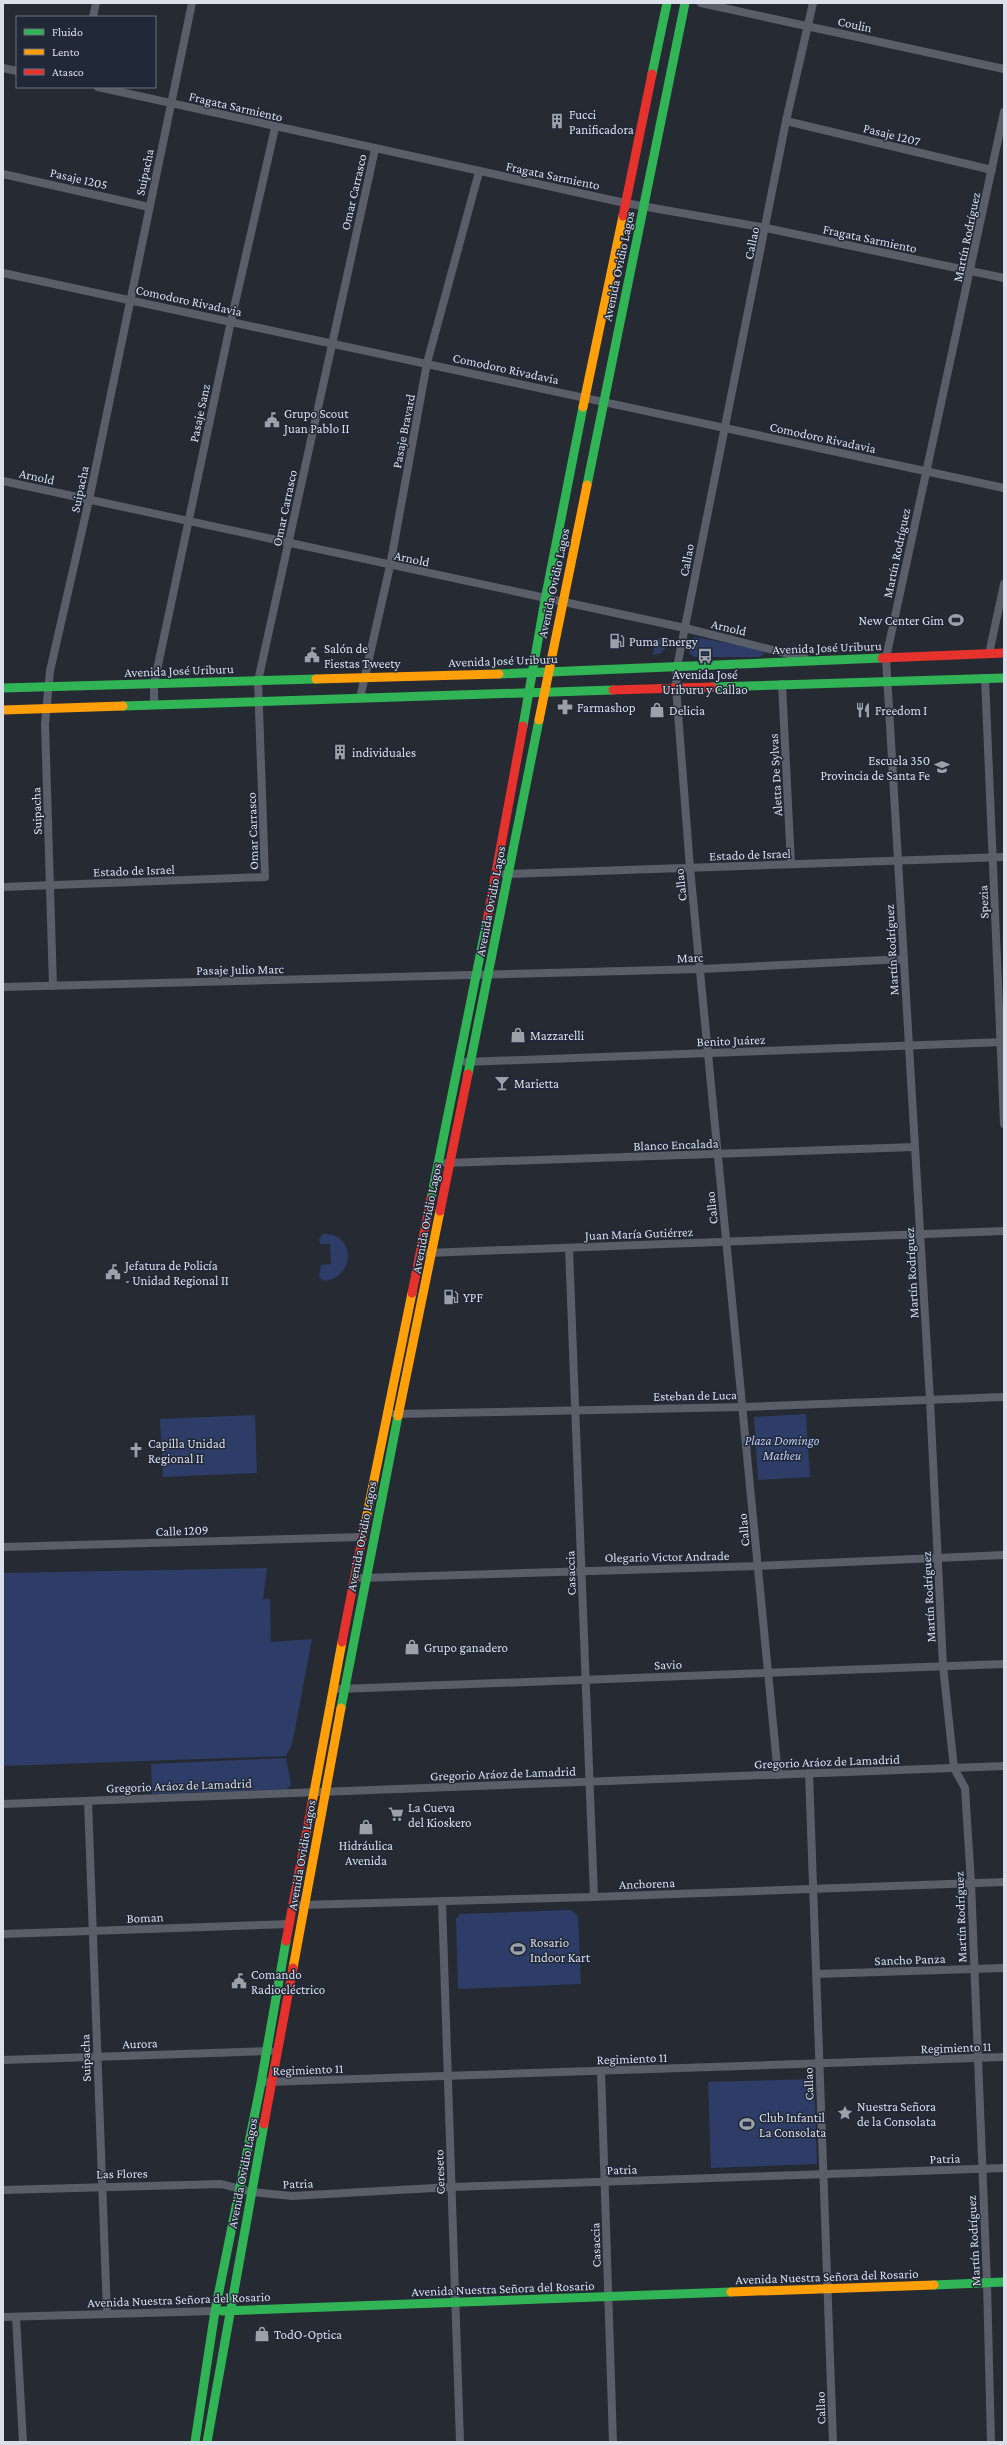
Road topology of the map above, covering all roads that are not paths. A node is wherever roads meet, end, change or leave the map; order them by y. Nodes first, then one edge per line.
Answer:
1 (96, 3) edge
2 (192, 3) edge
3 (667, 3) edge
4 (685, 3) edge
5 (701, 3) edge
6 (813, 3) edge
7 (93, 16) edge
8 (808, 26) junction
9 (3, 68) edge
10 (1004, 69) edge
11 (16, 71) edge
12 (103, 88) edge
13 (171, 103) junction
14 (1004, 112) edge
15 (786, 121) junction
16 (275, 128) junction
17 (375, 149) junction
18 (992, 170) junction
19 (479, 172) junction
20 (3, 174) edge
21 (625, 204) junction
22 (149, 207) junction
23 (644, 207) junction
24 (766, 228) junction
25 (971, 272) junction
26 (3, 273) edge
27 (1004, 278) edge
28 (130, 300) junction
29 (231, 321) junction
30 (332, 342) junction
31 (428, 363) junction
32 (585, 398) junction
33 (603, 403) junction
34 (723, 429) junction
35 (927, 471) junction
36 (3, 481) edge
37 (1004, 488) edge
38 (89, 500) junction
39 (189, 522) junction
40 (289, 544) junction
41 (390, 566) junction
42 (1004, 584) edge
43 (545, 600) junction
44 (562, 603) junction
45 (685, 628) junction
46 (989, 654) junction
47 (1004, 654) edge
48 (886, 658) junction
49 (816, 660) junction
50 (677, 666) junction
51 (548, 672) junction
52 (532, 673) junction
53 (364, 678) junction
54 (986, 678) junction
55 (1004, 678) edge
56 (258, 681) junction
57 (887, 681) junction
58 (154, 684) junction
59 (782, 684) junction
60 (48, 687) junction
61 (676, 687) junction
62 (3, 688) edge
63 (546, 692) junction
64 (528, 693) junction
65 (360, 698) junction
66 (259, 701) junction
67 (154, 705) junction
68 (47, 708) junction
69 (3, 710) edge
70 (1004, 857) edge
71 (993, 858) junction
72 (898, 861) junction
73 (791, 864) junction
74 (690, 868) junction
75 (497, 874) junction
76 (508, 874) junction
77 (265, 877) joint
78 (51, 885) junction
79 (3, 887) edge
80 (904, 958) junction
81 (701, 969) junction
82 (477, 975) junction
83 (488, 975) junction
84 (53, 986) junction
85 (3, 987) edge
86 (1002, 1042) edge
87 (909, 1044) junction
88 (709, 1053) junction
89 (459, 1062) junction
90 (471, 1062) junction
91 (1004, 1124) edge
92 (915, 1147) junction
93 (718, 1155) junction
94 (437, 1163) junction
95 (450, 1163) junction
96 (1004, 1231) edge
97 (920, 1234) junction
98 (727, 1242) junction
99 (569, 1248) junction
100 (418, 1253) junction
101 (432, 1253) junction
102 (1004, 1397) edge
103 (930, 1400) junction
104 (744, 1407) junction
105 (575, 1409) junction
106 (386, 1414) junction
107 (399, 1414) junction
108 (362, 1537) junction
109 (3, 1547) edge
110 (1004, 1555) edge
111 (938, 1559) junction
112 (758, 1566) junction
113 (582, 1570) junction
114 (354, 1578) junction
115 (365, 1579) junction
116 (1004, 1664) edge
117 (943, 1666) junction
118 (769, 1673) junction
119 (586, 1680) junction
120 (345, 1688) junction
121 (333, 1689) junction
122 (1004, 1766) edge
123 (954, 1768) junction
124 (809, 1774) junction
125 (778, 1775) junction
126 (590, 1782) junction
127 (313, 1792) junction
128 (326, 1792) junction
129 (88, 1801) junction
130 (3, 1804) edge
131 (1004, 1882) edge
132 (971, 1883) junction
133 (813, 1888) junction
134 (594, 1897) junction
135 (442, 1901) junction
136 (292, 1904) junction
137 (305, 1905) junction
138 (289, 1924) junction
139 (92, 1931) junction
140 (3, 1934) edge
141 (1004, 1968) edge
142 (973, 1969) junction
143 (816, 1974) junction
144 (267, 2051) junction
145 (278, 2051) junction
146 (96, 2056) junction
147 (1004, 2057) edge
148 (977, 2058) junction
149 (3, 2060) edge
150 (820, 2064) junction
151 (601, 2071) junction
152 (448, 2076) junction
153 (273, 2082) junction
154 (261, 2083) junction
155 (1004, 2168) edge
156 (982, 2169) junction
157 (824, 2174) junction
158 (605, 2182) junction
159 (102, 2186) junction
160 (451, 2187) junction
161 (241, 2189) junction
162 (3, 2190) edge
163 (252, 2192) junction
164 (1004, 2282) edge
165 (987, 2283) junction
166 (828, 2289) junction
167 (608, 2297) junction
168 (455, 2303) junction
169 (229, 2311) junction
170 (216, 2312) junction
171 (107, 2314) junction
172 (3, 2317) edge
173 (16, 2317) junction
174 (24, 2442) edge
175 (195, 2442) edge
176 (207, 2442) edge
177 (460, 2442) edge
178 (612, 2442) edge
179 (833, 2442) edge
180 (991, 2442) edge

1 - 7 street
2 - 13 street, Suipacha
3 - 21 main road, Avenida Ovidio Lagos
4 - 23 main road, Avenida Ovidio Lagos
5 - 8 street, Coulin
6 - 8 street, Callao
8 - 10 street, Coulin
8 - 15 street, Callao
9 - 11 street
12 - 13 street, Fragata Sarmiento
13 - 16 street, Fragata Sarmiento
13 - 22 street, Suipacha
14 - 18 street, Martín Rodríguez
15 - 18 street, Pasaje 1207
15 - 24 street, Callao
16 - 17 street, Fragata Sarmiento
16 - 29 street, Pasaje Sanz
17 - 19 street, Fragata Sarmiento
17 - 30 street, Omar Carrasco
18 - 25 street, Martín Rodríguez
19 - 21 street, Fragata Sarmiento
19 - 31 street, Pasaje Bravard
20 - 22 street, Pasaje 1205
21 - 23 street, Fragata Sarmiento
21 - 32 main road, Avenida Ovidio Lagos
22 - 28 street, Suipacha
23 - 24 street, Fragata Sarmiento
23 - 33 main road, Avenida Ovidio Lagos
24 - 25 street, Fragata Sarmiento
24 - 34 street, Callao
25 - 27 street, Fragata Sarmiento
25 - 35 street, Martín Rodríguez
26 - 28 street, Comodoro Rivadavia
28 - 29 street, Comodoro Rivadavia
28 - 38 street, Suipacha
29 - 30 street, Comodoro Rivadavia
29 - 39 street, Pasaje Sanz
30 - 31 street, Comodoro Rivadavia
30 - 40 street, Omar Carrasco
31 - 32 street, Comodoro Rivadavia
31 - 41 street, Pasaje Bravard
32 - 33 street, Comodoro Rivadavia
32 - 43 main road, Avenida Ovidio Lagos
33 - 34 street, Comodoro Rivadavia
33 - 44 main road, Avenida Ovidio Lagos
34 - 35 street, Comodoro Rivadavia
34 - 45 street, Callao
35 - 37 street, Comodoro Rivadavia
35 - 48 street, Martín Rodríguez
36 - 38 street, Arnold
38 - 39 street, Arnold
38 - 60 street, Suipacha
39 - 40 street, Arnold
39 - 58 street, Pasaje Sanz
40 - 41 street, Arnold
40 - 56 street, Omar Carrasco
41 - 43 street, Arnold
41 - 53 street, Pasaje Bravard
42 - 46 street
43 - 44 street, Arnold
43 - 52 main road, Avenida Ovidio Lagos
44 - 45 street, Arnold
44 - 51 main road, Avenida Ovidio Lagos
45 - 49 street, Arnold
45 - 50 street, Callao
46 - 47 main road, Avenida José Uriburu
46 - 48 main road, Avenida José Uriburu
48 - 49 main road, Avenida José Uriburu
48 - 57 street, Martín Rodríguez
49 - 50 main road, Avenida José Uriburu
50 - 51 main road, Avenida José Uriburu
50 - 61 street, Callao
51 - 52 main road, Avenida José Uriburu
51 - 63 main road, Avenida Ovidio Lagos
52 - 53 main road, Avenida José Uriburu
52 - 64 main road, Avenida Ovidio Lagos
53 - 56 main road, Avenida José Uriburu
53 - 65 street, Pasaje Bravard
54 - 55 main road
54 - 57 main road
54 - 71 street, Spezia
56 - 58 main road, Avenida José Uriburu
56 - 66 street, Omar Carrasco
57 - 59 main road
57 - 72 street, Martín Rodríguez
58 - 60 main road, Avenida José Uriburu
58 - 67 street, Pasaje Sanz
59 - 61 main road
59 - 73 street, Aletta De Sylvas
60 - 62 main road, Avenida José Uriburu
60 - 68 street, Suipacha
61 - 63 main road
61 - 74 street, Callao
63 - 64 main road
63 - 76 main road, Avenida Ovidio Lagos
64 - 65 main road
64 - 75 main road, Avenida Ovidio Lagos
65 - 66 main road
66 - 67 main road
66 - 77 street, Omar Carrasco
67 - 68 main road
68 - 69 main road
68 - 78 street, Suipacha
70 - 71 street, Estado de Israel
71 - 72 street, Estado de Israel
71 - 86 street, Spezia
72 - 73 street, Estado de Israel
72 - 80 street, Martín Rodríguez
73 - 74 street, Estado de Israel
74 - 76 street, Estado de Israel
74 - 81 street, Callao
75 - 76 street, Estado de Israel
75 - 82 main road, Avenida Ovidio Lagos
76 - 83 main road, Avenida Ovidio Lagos
77 - 78 street, Estado de Israel
78 - 79 street, Estado de Israel
78 - 84 street, Suipacha
80 - 81 street, Marc
80 - 87 street, Martín Rodríguez
81 - 83 street, Marc
81 - 88 street, Callao
82 - 83 street, Marc
82 - 84 street, Pasaje Julio Marc
82 - 89 main road, Avenida Ovidio Lagos
83 - 90 main road, Avenida Ovidio Lagos
84 - 85 street, Pasaje Julio Marc
86 - 87 street, Benito Juárez
86 - 91 street, Spezia
87 - 88 street, Benito Juárez
87 - 92 street, Martín Rodríguez
88 - 90 street, Benito Juárez
88 - 93 street, Callao
89 - 90 street, Benito Juárez
89 - 94 main road, Avenida Ovidio Lagos
90 - 95 main road, Avenida Ovidio Lagos
92 - 93 street, Blanco Encalada
92 - 97 street, Martín Rodríguez
93 - 95 street, Blanco Encalada
93 - 98 street, Callao
94 - 95 street, Blanco Encalada
94 - 100 main road, Avenida Ovidio Lagos
95 - 101 main road, Avenida Ovidio Lagos
96 - 97 street, Juan María Gutiérrez
97 - 98 street, Juan María Gutiérrez
97 - 103 street, Martín Rodríguez
98 - 99 street, Juan María Gutiérrez
98 - 104 street, Callao
99 - 101 street, Juan María Gutiérrez
99 - 105 street, Casaccia
100 - 101 street, Juan María Gutiérrez
100 - 106 main road, Avenida Ovidio Lagos
101 - 107 main road, Avenida Ovidio Lagos
102 - 103 street, Esteban de Luca
103 - 104 street, Esteban de Luca
103 - 111 street, Martín Rodríguez
104 - 105 street, Esteban de Luca
104 - 112 street, Callao
105 - 107 street, Esteban de Luca
105 - 113 street, Casaccia
106 - 107 street, Esteban de Luca
106 - 108 main road, Avenida Ovidio Lagos
107 - 115 main road, Avenida Ovidio Lagos
108 - 109 street, Calle 1209
108 - 114 main road, Avenida Ovidio Lagos
110 - 111 street, Olegario Victor Andrade
111 - 112 street, Olegario Victor Andrade
111 - 117 street, Martín Rodríguez
112 - 113 street, Olegario Victor Andrade
112 - 118 street, Callao
113 - 115 street, Olegario Victor Andrade
113 - 119 street, Casaccia
114 - 115 street, Olegario Victor Andrade
114 - 121 main road, Avenida Ovidio Lagos
115 - 120 main road, Avenida Ovidio Lagos
116 - 117 street, Savio
117 - 118 street, Savio
117 - 123 street, Martín Rodríguez
118 - 119 street, Savio
118 - 125 street, Callao
119 - 120 street, Savio
119 - 126 street, Casaccia
120 - 121 street, Savio
120 - 128 main road, Avenida Ovidio Lagos
121 - 127 main road, Avenida Ovidio Lagos
122 - 123 street, Gregorio Aráoz de Lamadrid
123 - 124 street, Gregorio Aráoz de Lamadrid
123 - 132 street, Martín Rodríguez
124 - 125 street, Gregorio Aráoz de Lamadrid
124 - 133 street, Callao
125 - 126 street, Gregorio Aráoz de Lamadrid
126 - 128 street, Gregorio Aráoz de Lamadrid
126 - 134 street, Casaccia
127 - 128 street, Gregorio Aráoz de Lamadrid
127 - 129 street, Gregorio Aráoz de Lamadrid
127 - 136 main road, Avenida Ovidio Lagos
128 - 137 main road, Avenida Ovidio Lagos
129 - 130 street, Gregorio Aráoz de Lamadrid
129 - 139 street, Suipacha
131 - 132 street, Anchorena
132 - 133 street, Anchorena
132 - 142 street, Martín Rodríguez
133 - 134 street, Anchorena
133 - 143 street, Callao
134 - 135 street, Anchorena
135 - 137 street, Anchorena
135 - 152 street, Cereseto
136 - 137 street, Anchorena
136 - 138 main road, Avenida Ovidio Lagos
137 - 145 main road, Avenida Ovidio Lagos
138 - 139 street, Boman
138 - 144 main road, Avenida Ovidio Lagos
139 - 140 street, Boman
139 - 146 street, Suipacha
141 - 142 street, Sancho Panza
142 - 143 street, Sancho Panza
142 - 148 street, Martín Rodríguez
143 - 150 street, Callao
144 - 145 street, Aurora
144 - 146 street, Aurora
144 - 154 main road, Avenida Ovidio Lagos
145 - 153 main road, Avenida Ovidio Lagos
146 - 149 street, Aurora
146 - 159 street, Suipacha
147 - 148 street, Regimiento 11
148 - 150 street, Regimiento 11
148 - 156 street, Martín Rodríguez
150 - 151 street, Regimiento 11
150 - 157 street, Callao
151 - 152 street, Regimiento 11
151 - 158 street, Casaccia
152 - 153 street, Regimiento 11
152 - 160 street, Cereseto
153 - 154 street, Regimiento 11
153 - 163 main road, Avenida Ovidio Lagos
154 - 161 main road, Avenida Ovidio Lagos
155 - 156 street, Patria
156 - 157 street, Patria
156 - 165 street, Martín Rodríguez
157 - 158 street, Patria
157 - 166 street, Callao
158 - 160 street, Patria
158 - 167 street, Casaccia
159 - 161 street, Las Flores
159 - 162 street, Las Flores
159 - 171 street, Suipacha
160 - 163 street, Patria
160 - 168 street, Cereseto
161 - 163 street, Patria
161 - 170 main road, Avenida Ovidio Lagos
163 - 169 main road, Avenida Ovidio Lagos
164 - 165 main road, Avenida Nuestra Señora del Rosario
165 - 166 main road, Avenida Nuestra Señora del Rosario
165 - 180 street, Martín Rodríguez
166 - 167 main road, Avenida Nuestra Señora del Rosario
166 - 179 street, Callao
167 - 168 main road, Avenida Nuestra Señora del Rosario
167 - 178 street, Casaccia
168 - 169 main road, Avenida Nuestra Señora del Rosario
168 - 177 street, Cereseto
169 - 170 main road, Avenida Nuestra Señora del Rosario
169 - 176 main road, Avenida Ovidio Lagos
170 - 171 street, Avenida Nuestra Señora del Rosario
170 - 175 main road, Avenida Ovidio Lagos
171 - 173 street, Avenida Nuestra Señora del Rosario
172 - 173 street, Avenida Nuestra Señora del Rosario
173 - 174 street

